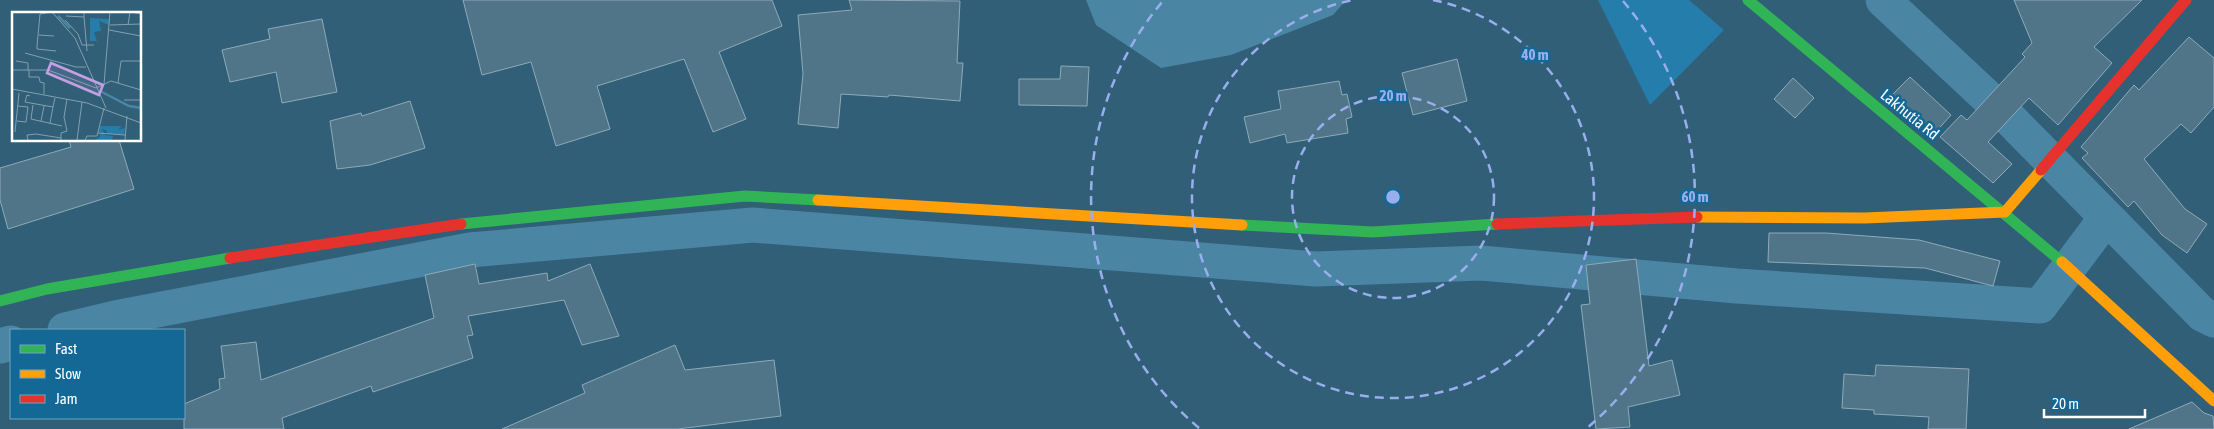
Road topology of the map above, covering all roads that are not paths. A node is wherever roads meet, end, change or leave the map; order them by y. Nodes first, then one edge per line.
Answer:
1 (1748, 0) edge
2 (2186, 0) edge
3 (2005, 212) junction
4 (0, 301) edge
5 (2214, 401) edge

1 - 3 street, Lakhutia Rd
2 - 3 street
3 - 4 street
3 - 5 street, Lakhutia Rd

